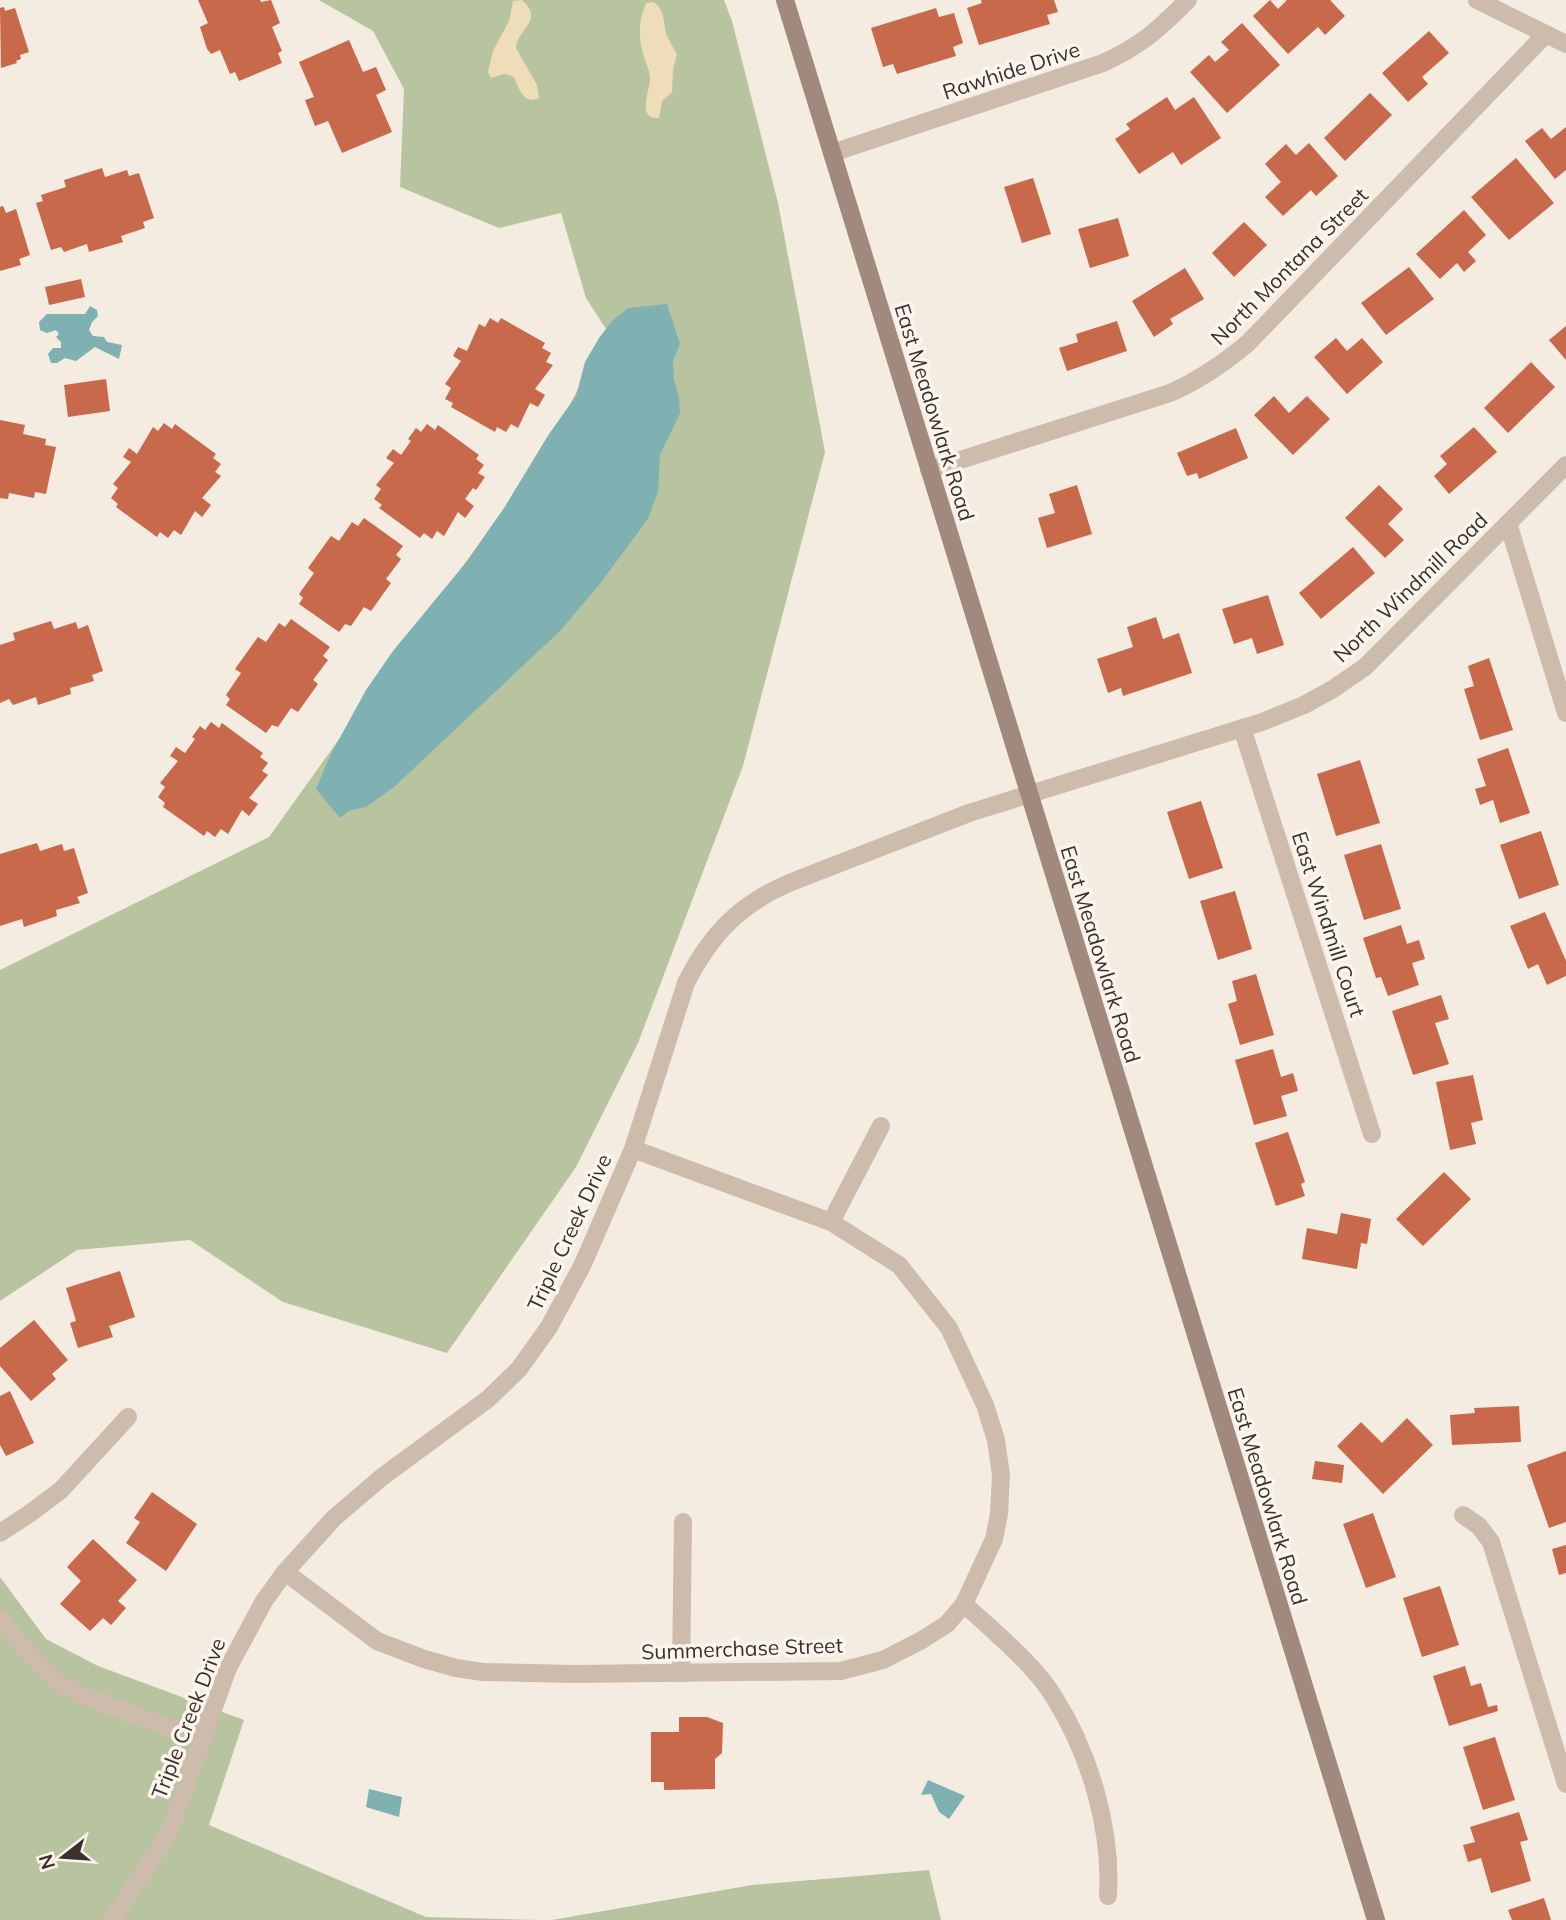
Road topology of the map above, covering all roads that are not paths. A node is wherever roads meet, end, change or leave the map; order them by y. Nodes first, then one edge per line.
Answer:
1 (785, 0) edge
2 (1188, 0) edge
3 (1477, 0) edge
4 (1546, 34) junction
5 (1566, 44) edge
6 (832, 153) junction
7 (1566, 465) edge
8 (929, 470) junction
9 (1508, 523) junction
10 (1566, 713) edge
11 (1242, 728) junction
12 (1029, 794) junction
13 (881, 1126) dead end
14 (1372, 1134) dead end
15 (633, 1149) junction
16 (831, 1222) junction
17 (128, 1417) dead end
18 (1463, 1515) dead end
19 (683, 1522) dead end
20 (0, 1533) edge
21 (285, 1572) junction
22 (964, 1604) junction
23 (0, 1618) edge
24 (681, 1673) junction
25 (202, 1737) junction
26 (1566, 1784) edge
27 (1108, 1896) dead end
28 (112, 1920) edge
29 (1376, 1920) edge

1 - 6 main road, East Meadowlark Road
2 - 6 street, Rawhide Drive
3 - 4 street
4 - 5 street
4 - 8 street, North Montana Street
6 - 8 main road, East Meadowlark Road
7 - 9 street, North Windmill Road
8 - 12 main road, East Meadowlark Road
9 - 10 street
9 - 11 street, North Windmill Road
11 - 12 street, North Windmill Road
11 - 14 street, East Windmill Court
12 - 15 street, Triple Creek Drive
12 - 29 main road, East Meadowlark Road
13 - 16 street
15 - 16 street, Summerchase Street
15 - 21 street, Triple Creek Drive
16 - 22 street, Summerchase Street
17 - 20 street
18 - 26 street
19 - 24 street
21 - 24 street, Summerchase Street
21 - 25 street, Triple Creek Drive
22 - 24 street, Summerchase Street
22 - 27 street
23 - 25 street
25 - 28 street, Triple Creek Drive

